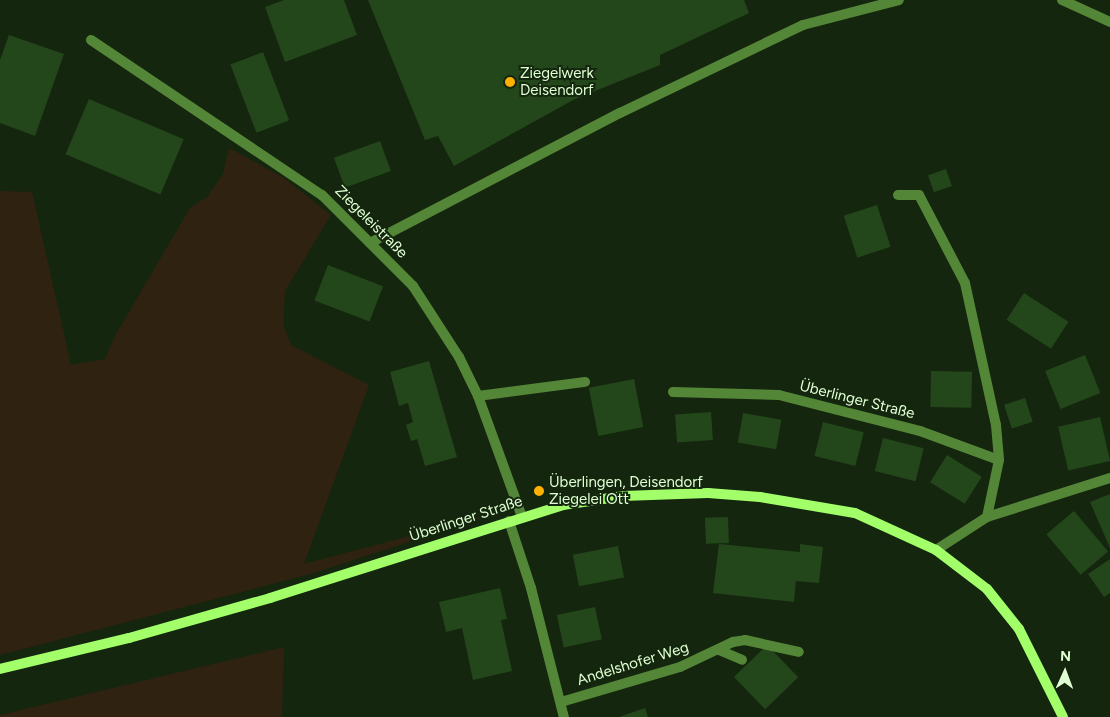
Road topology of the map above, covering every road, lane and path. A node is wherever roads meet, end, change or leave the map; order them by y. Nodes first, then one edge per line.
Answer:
1 (899, 0) edge
2 (1062, 0) edge
3 (1110, 22) edge
4 (91, 40) dead end
5 (898, 195) dead end
6 (370, 242) junction
7 (585, 382) dead end
8 (673, 392) dead end
9 (478, 396) junction
10 (999, 460) junction
11 (1110, 478) edge
12 (987, 516) junction
13 (522, 517) junction
14 (509, 521) junction
15 (936, 550) junction
16 (719, 650) junction
17 (799, 652) dead end
18 (742, 660) dead end
19 (0, 669) edge
20 (561, 702) junction
21 (564, 717) edge
22 (1063, 717) edge

1 - 6 street
2 - 3 street
4 - 6 street, Ziegeleistraße
5 - 10 street
6 - 9 street, Ziegeleistraße
7 - 9 street
8 - 10 street, Überlinger Straße
9 - 13 street, Ziegeleistraße
10 - 12 street
11 - 12 street
12 - 15 street
13 - 14 main road, Überlinger Straße
13 - 15 main road, Überlinger Straße
14 - 19 main road, Überlinger Straße
14 - 20 street, Andelshofer Weg
15 - 22 main road, Überlinger Straße
16 - 17 street, Andelshofer Weg
16 - 18 street
16 - 20 street, Andelshofer Weg
20 - 21 street, Andelshofer Weg

